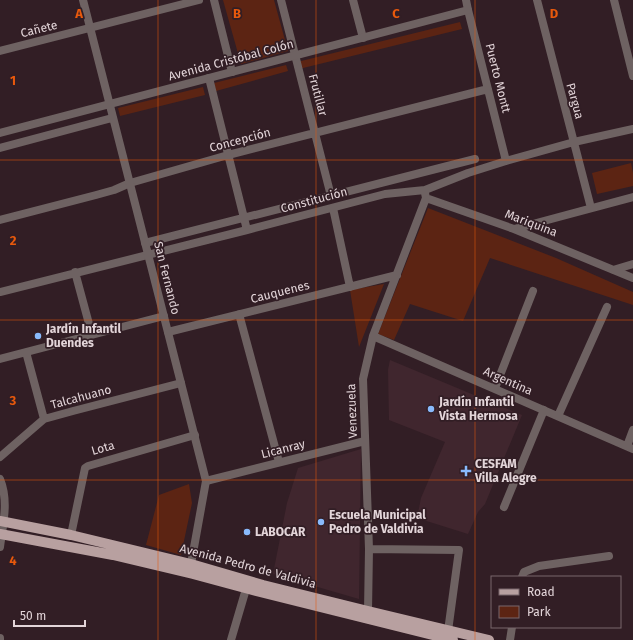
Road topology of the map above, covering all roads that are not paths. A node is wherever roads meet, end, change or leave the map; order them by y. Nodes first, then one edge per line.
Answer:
1 (83, 0) edge
2 (199, 0) edge
3 (214, 0) edge
4 (280, 0) edge
5 (353, 0) edge
6 (466, 0) edge
7 (537, 0) edge
8 (614, 0) edge
9 (468, 10) junction
10 (90, 29) junction
11 (363, 38) junction
12 (0, 51) edge
13 (295, 56) junction
14 (232, 72) junction
15 (633, 76) edge
16 (209, 78) junction
17 (488, 89) junction
18 (109, 104) junction
19 (112, 118) junction
20 (633, 129) edge
21 (0, 133) edge
22 (315, 133) junction
23 (574, 142) junction
24 (0, 148) edge
25 (228, 155) junction
26 (475, 159) dead end
27 (506, 161) junction
28 (130, 182) junction
29 (426, 194) junction
30 (331, 196) junction
31 (633, 196) edge
32 (333, 208) junction
33 (591, 208) junction
34 (244, 218) junction
35 (0, 220) edge
36 (514, 229) junction
37 (247, 230) junction
38 (145, 243) junction
39 (148, 254) junction
40 (633, 264) edge
41 (613, 270) junction
42 (75, 272) junction
43 (397, 275) junction
44 (633, 278) edge
45 (350, 287) junction
46 (533, 291) dead end
47 (0, 292) edge
48 (608, 307) dead end
49 (239, 314) junction
50 (164, 316) junction
51 (168, 332) junction
52 (92, 335) junction
53 (373, 336) junction
54 (26, 352) junction
55 (0, 359) edge
56 (181, 383) junction
57 (495, 388) junction
58 (544, 410) junction
59 (558, 416) junction
60 (44, 420) junction
61 (633, 430) edge
62 (195, 435) junction
63 (365, 441) junction
64 (630, 447) edge
65 (0, 457) edge
66 (279, 462) junction
67 (0, 479) edge
68 (206, 481) junction
69 (504, 507) dead end
70 (2, 521) edge
71 (1, 534) edge
72 (71, 535) junction
73 (0, 547) edge
74 (369, 549) junction
75 (609, 556) dead end
76 (191, 564) junction
77 (522, 576) edge
78 (246, 589) junction
79 (368, 611) junction
80 (512, 628) edge
81 (448, 631) junction
82 (231, 640) edge
83 (453, 640) edge
84 (489, 640) edge
85 (510, 640) edge

1 - 10 street, San Fernando
2 - 10 street, Cañete
3 - 14 street
4 - 13 street, Frutillar
5 - 11 street
6 - 9 street, Puerto Montt
7 - 23 street, Pargua
8 - 15 street
9 - 11 street, Avenida Cristóbal Colón
9 - 17 street, Puerto Montt
10 - 12 street, Cañete
10 - 18 street, San Fernando
11 - 13 street, Avenida Cristóbal Colón
13 - 14 street, Avenida Cristóbal Colón
13 - 22 street, Frutillar
14 - 16 street, Avenida Cristóbal Colón
16 - 18 street, Avenida Cristóbal Colón
16 - 25 street
17 - 22 street, Concepción
17 - 27 street, Puerto Montt
18 - 19 street, San Fernando
18 - 21 street, Avenida Cristóbal Colón
19 - 24 street
19 - 28 street, San Fernando
20 - 23 street, Constitución
22 - 25 street, Concepción
22 - 30 street, Frutillar
23 - 27 street, Constitución
23 - 33 street, Pargua
25 - 28 street, Concepción
25 - 34 street
26 - 30 street, Constitución
27 - 29 street, Constitución
28 - 35 street, Concepción
28 - 38 street, San Fernando
29 - 32 street, Constitución
29 - 36 street, Mariquina
29 - 43 street, Venezuela
30 - 34 street, Constitución
31 - 33 street
32 - 37 street, Constitución
32 - 45 street
33 - 36 street
34 - 37 street
34 - 38 street, Constitución
36 - 41 street, Mariquina
37 - 39 street, Constitución
38 - 39 street, San Fernando
39 - 42 street, Constitución
39 - 50 street, San Fernando
40 - 41 street
41 - 44 street, Mariquina
42 - 47 street, Constitución
42 - 52 street
43 - 45 street, Cauquenes
43 - 53 street, Venezuela
45 - 49 street, Cauquenes
46 - 57 street
48 - 59 street
49 - 51 street, Cauquenes
49 - 66 street
50 - 51 street, San Fernando
50 - 52 street
51 - 56 street, San Fernando
52 - 54 street
53 - 57 street, Argentina
53 - 63 street, Venezuela
54 - 55 street
54 - 60 street
56 - 60 street, Talcahuano
56 - 62 street, San Fernando
57 - 58 street, Argentina
58 - 59 street, Argentina
58 - 69 street
59 - 64 street, Argentina
60 - 65 street, Talcahuano
61 - 64 street
62 - 68 street, San Fernando
62 - 72 street, Lota
63 - 66 street, Licanray
63 - 74 street, Venezuela
66 - 68 street, Licanray
67 - 70 street
68 - 76 street, San Fernando
70 - 71 street
70 - 72 main road, Avenida Pedro de Valdivia
71 - 73 street
71 - 78 main road, Avenida Pedro de Valdivia
72 - 76 main road, Avenida Pedro de Valdivia
74 - 79 street, Venezuela
74 - 81 street
75 - 77 street
76 - 79 main road, Avenida Pedro de Valdivia
78 - 82 street
78 - 83 main road, Avenida Pedro de Valdivia
79 - 81 main road, Avenida Pedro de Valdivia
80 - 85 street
81 - 84 main road, Avenida Pedro de Valdivia

